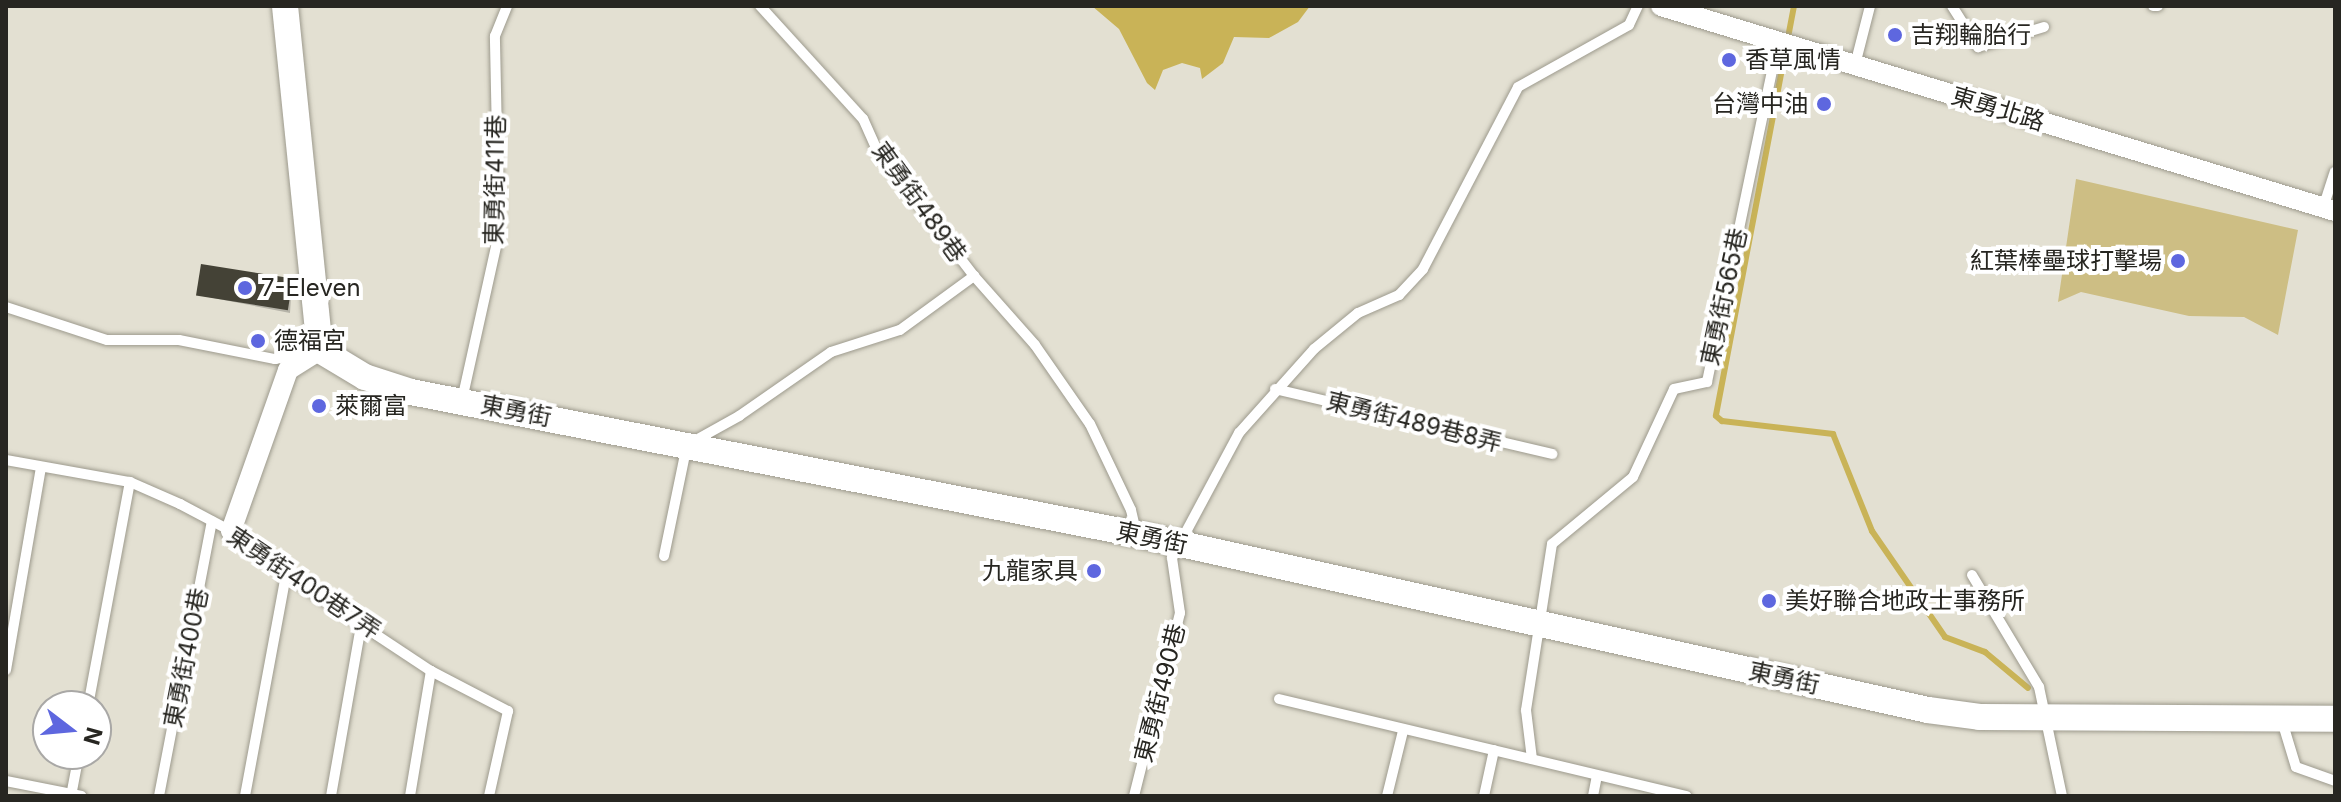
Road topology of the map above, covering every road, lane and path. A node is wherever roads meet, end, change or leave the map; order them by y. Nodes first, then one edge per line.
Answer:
1 (285, 6) edge
2 (507, 6) edge
3 (760, 6) edge
4 (1638, 6) edge
5 (1661, 6) edge
6 (1870, 6) edge
7 (1952, 6) edge
8 (1691, 10) edge
9 (2044, 27) dead end
10 (1786, 44) junction
11 (1855, 65) junction
12 (2335, 172) edge
13 (2329, 210) edge
14 (974, 276) junction
15 (6, 307) edge
16 (320, 350) junction
17 (1275, 389) junction
18 (462, 400) junction
19 (687, 445) junction
20 (1553, 454) dead end
21 (6, 460) edge
22 (41, 467) junction
23 (130, 482) junction
24 (212, 521) junction
25 (231, 531) junction
26 (1136, 534) junction
27 (1180, 544) junction
28 (664, 556) dead end
29 (286, 575) junction
30 (1972, 575) dead end
31 (362, 621) junction
32 (1539, 625) junction
33 (6, 670) edge
34 (431, 671) junction
35 (91, 690) edge
36 (1279, 699) dead end
37 (2050, 717) junction
38 (2281, 719) junction
39 (2335, 719) edge
40 (1403, 731) junction
41 (1494, 750) junction
42 (1532, 759) junction
43 (77, 770) edge
44 (1597, 776) junction
45 (6, 781) edge
46 (2335, 781) edge
47 (75, 795) edge
48 (159, 796) edge
49 (245, 796) edge
50 (331, 796) edge
51 (410, 796) edge
52 (489, 796) edge
53 (1134, 796) edge
54 (1387, 796) edge
55 (1484, 796) edge
56 (1593, 796) edge
57 (1686, 796) edge
58 (2062, 796) edge

1 - 16 street
2 - 18 lane, 東勇街411巷
3 - 14 lane, 東勇街489巷
4 - 17 lane
5 - 8 street, 東勇北路
6 - 11 lane
7 - 9 lane
8 - 10 street, 東勇北路
10 - 11 street, 東勇北路
10 - 32 lane, 東勇街565巷
11 - 13 street, 東勇北路
12 - 13 lane
14 - 19 lane, 東勇街489巷
14 - 26 lane
15 - 16 lane
16 - 18 street, 東勇街
16 - 25 street
17 - 20 lane, 東勇街489巷8弄
17 - 27 lane
18 - 19 street, 東勇街
19 - 26 street, 東勇街
19 - 28 lane
21 - 22 lane, 東勇街400巷7弄
22 - 23 lane, 東勇街400巷7弄
22 - 33 lane
23 - 24 lane, 東勇街400巷7弄
23 - 35 lane
24 - 25 lane, 東勇街400巷7弄
24 - 48 lane, 東勇街400巷
25 - 29 lane, 東勇街400巷7弄
26 - 27 street, 東勇街
27 - 32 street, 東勇街
27 - 53 lane, 東勇街490巷
29 - 31 lane, 東勇街400巷7弄
29 - 49 lane
30 - 37 lane
31 - 34 lane, 東勇街400巷7弄
31 - 50 lane
32 - 37 street, 東勇街
32 - 42 lane
34 - 51 lane
34 - 52 lane, 東勇街400巷7弄
36 - 40 lane
37 - 38 street, 東勇街
37 - 58 lane
38 - 39 street, 東勇街
38 - 46 lane
40 - 41 lane
40 - 54 lane
41 - 42 lane
41 - 55 lane
42 - 44 lane
43 - 47 lane
44 - 56 lane
44 - 57 lane
45 - 47 lane

